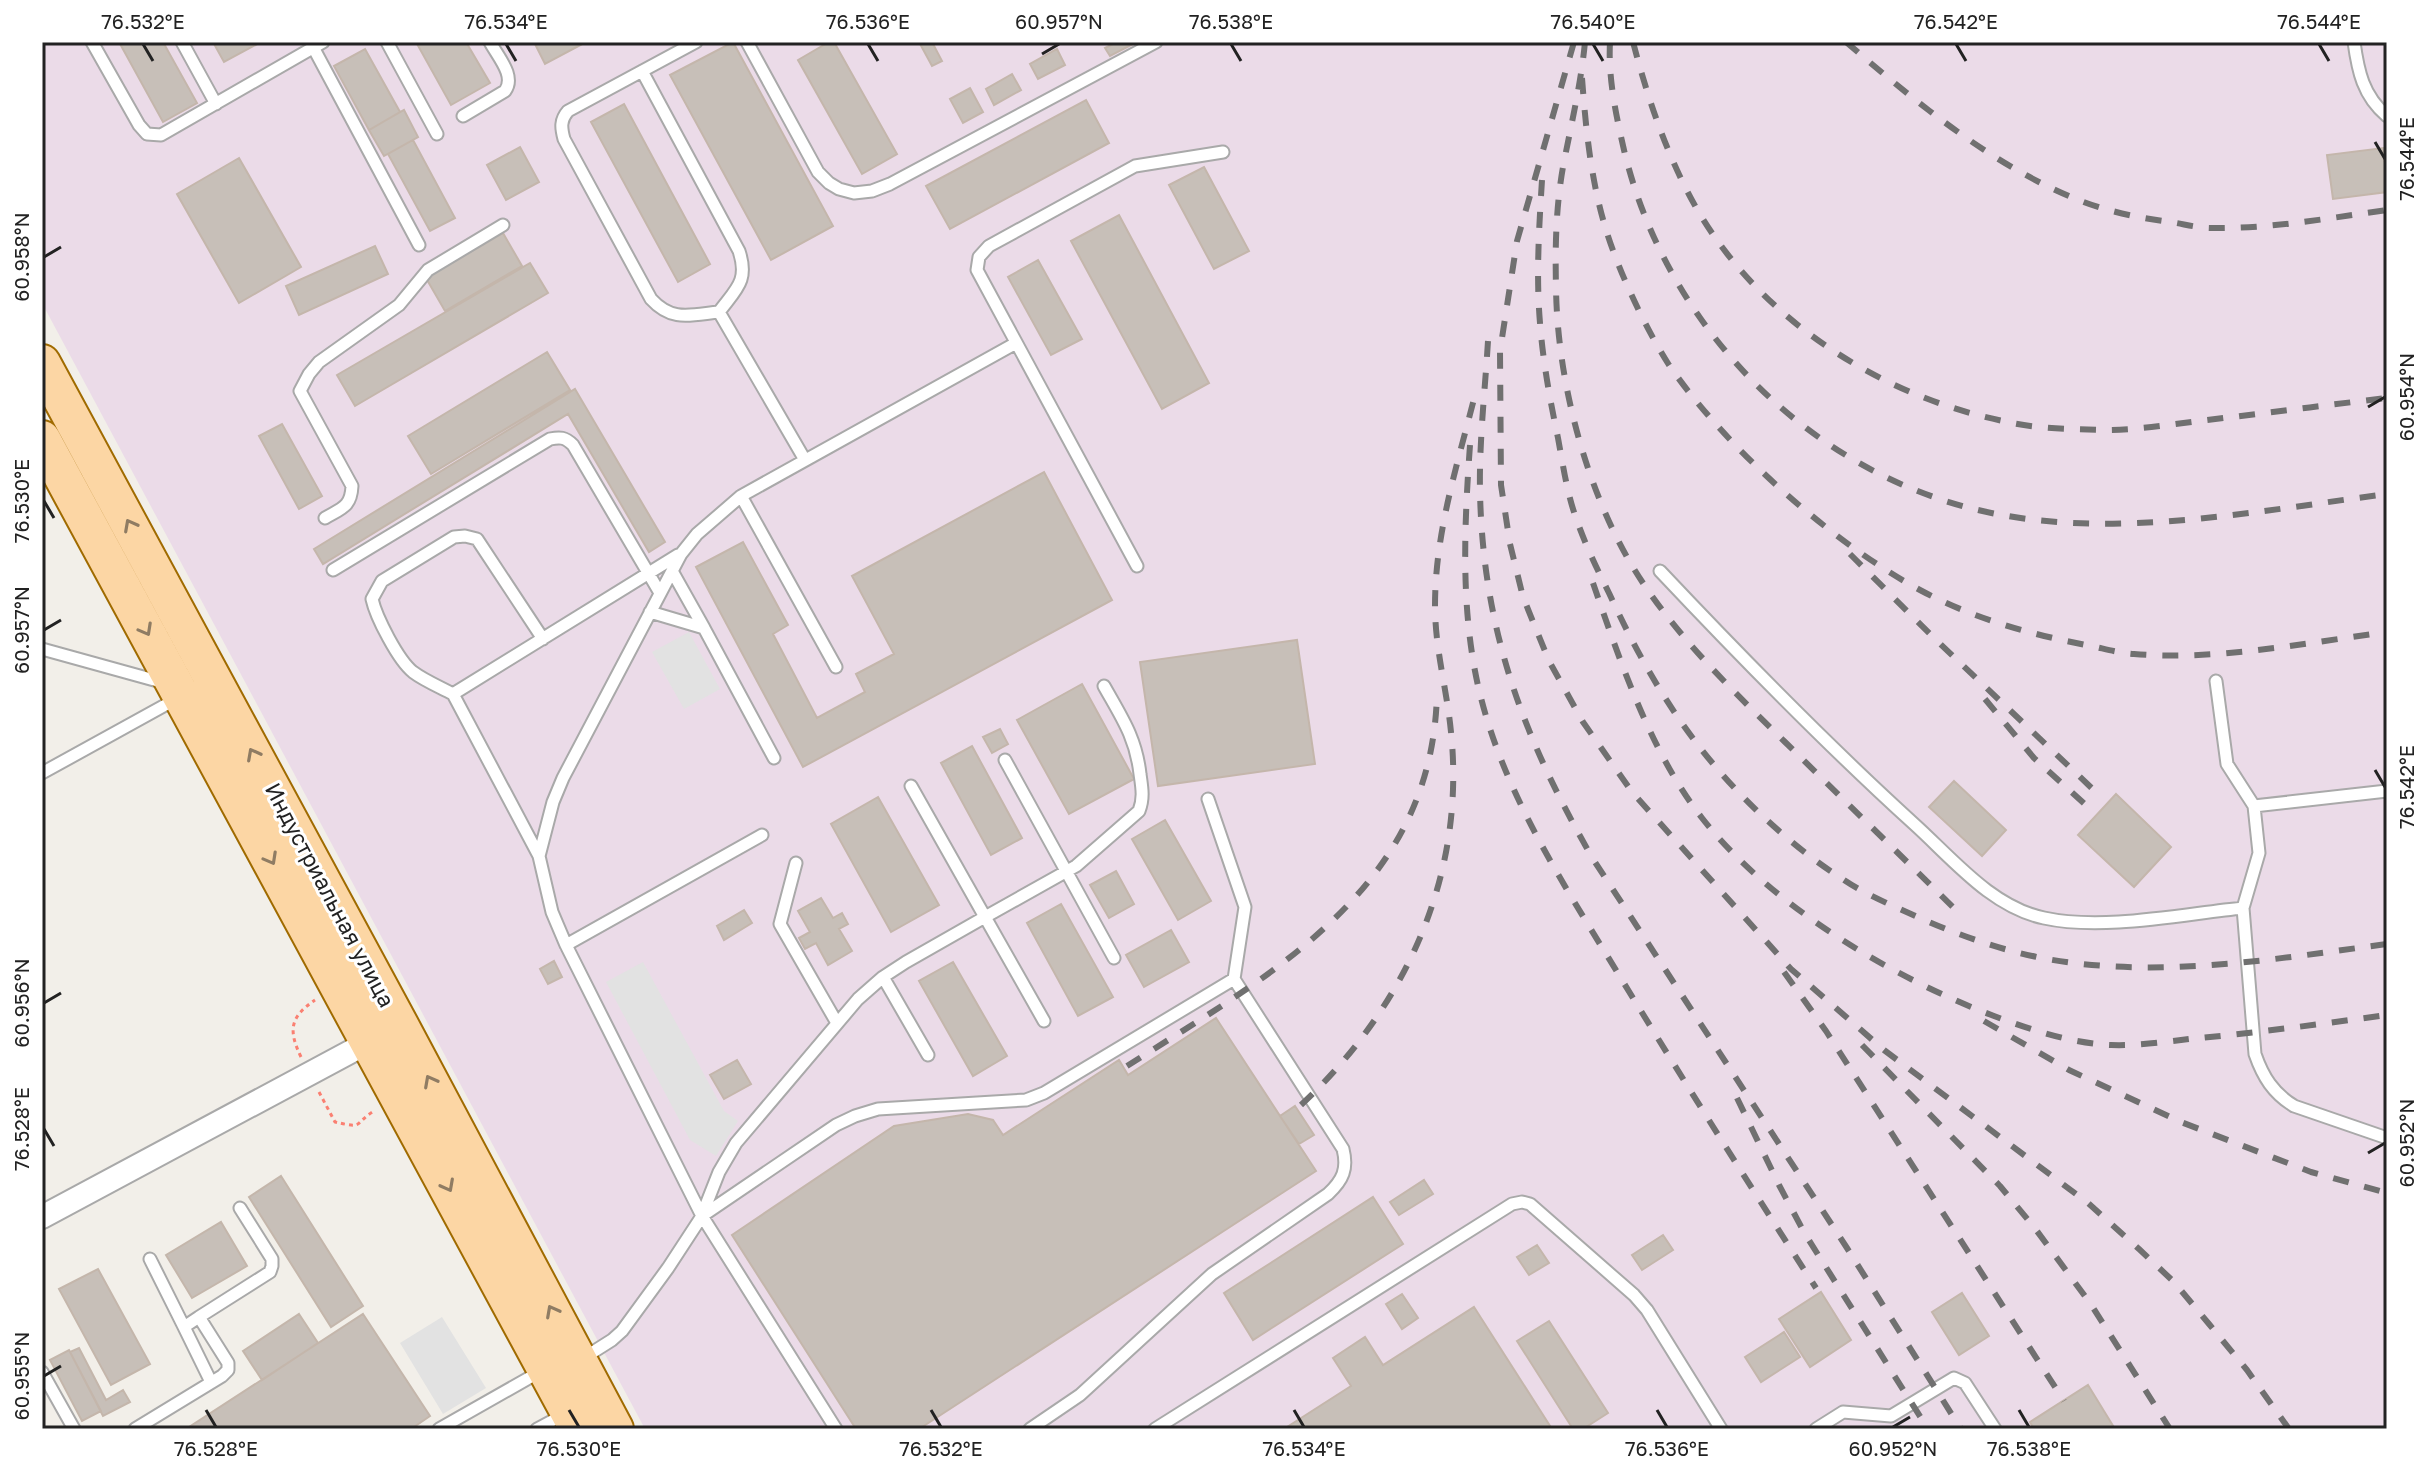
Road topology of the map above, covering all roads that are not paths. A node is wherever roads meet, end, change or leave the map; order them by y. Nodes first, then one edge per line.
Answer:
1 (92, 42) edge
2 (182, 42) edge
3 (294, 42) edge
4 (387, 42) edge
5 (490, 42) edge
6 (696, 42) edge
7 (747, 42) edge
8 (1156, 42) edge
9 (2354, 42) edge
10 (318, 45) edge
11 (301, 55) junction
12 (642, 71) junction
13 (216, 104) junction
14 (463, 116) dead end
15 (2387, 116) edge
16 (437, 134) dead end
17 (1223, 152) dead end
18 (503, 225) dead end
19 (419, 245) dead end
20 (719, 312) junction
21 (1016, 343) junction
22 (42, 363) edge
23 (42, 439) edge
24 (805, 460) junction
25 (741, 496) junction
26 (325, 518) dead end
27 (681, 554) junction
28 (1137, 566) dead end
29 (333, 570) dead end
30 (672, 571) junction
31 (1660, 571) dead end
32 (649, 574) junction
33 (660, 593) junction
34 (650, 612) junction
35 (704, 628) junction
36 (543, 639) junction
37 (42, 649) edge
38 (836, 667) dead end
39 (2216, 681) dead end
40 (1104, 686) dead end
41 (180, 692) junction
42 (453, 694) junction
43 (774, 758) dead end
44 (1005, 760) dead end
45 (42, 773) edge
46 (911, 786) dead end
47 (2387, 791) edge
48 (1208, 799) dead end
49 (2254, 806) junction
50 (762, 835) dead end
51 (539, 856) junction
52 (796, 863) dead end
53 (1066, 871) junction
54 (2243, 908) junction
55 (985, 917) junction
56 (566, 945) junction
57 (1114, 958) dead end
58 (883, 977) junction
59 (1234, 979) junction
60 (1044, 1021) dead end
61 (837, 1023) junction
62 (385, 1033) junction
63 (928, 1055) dead end
64 (2387, 1138) edge
65 (240, 1208) dead end
66 (702, 1216) junction
67 (42, 1217) edge
68 (150, 1259) dead end
69 (199, 1317) junction
70 (184, 1327) junction
71 (562, 1365) junction
72 (42, 1372) edge
73 (211, 1382) junction
74 (573, 1420) edge
75 (74, 1429) edge
76 (135, 1429) edge
77 (439, 1429) edge
78 (537, 1429) edge
79 (615, 1429) edge
80 (836, 1429) edge
81 (1030, 1429) edge
82 (1155, 1429) edge
83 (1721, 1429) edge
84 (1816, 1429) edge
85 (1995, 1429) edge

1 - 13 lane
2 - 13 lane
3 - 11 lane
4 - 16 lane
5 - 14 lane
6 - 12 lane
7 - 8 lane
9 - 15 lane
10 - 11 lane
10 - 19 lane
11 - 13 lane
12 - 20 lane
12 - 20 lane
17 - 21 lane
18 - 26 lane
20 - 24 lane
21 - 24 lane
21 - 28 lane
62 -> 22 main road, Индустриальная улица
23 -> 41 main road, Индустриальная улица
24 - 25 lane
25 - 27 lane
25 - 38 lane
27 - 30 lane
27 - 32 lane
29 - 32 lane
30 - 33 lane
30 - 35 lane
31 - 54 lane
32 - 33 lane
32 - 36 lane
33 - 34 lane
34 - 35 lane
34 - 51 lane
35 - 43 lane
36 - 42 lane
36 - 42 lane
37 - 41 lane
39 - 49 lane
40 - 53 lane
41 - 45 lane
41 -> 62 main road, Индустриальная улица
42 - 51 lane
44 - 53 lane
46 - 55 lane
47 - 49 lane
48 - 59 lane
49 - 54 lane
50 - 56 lane
51 - 56 lane
52 - 61 lane
53 - 55 lane
53 - 57 lane
54 - 64 lane
55 - 58 lane
55 - 60 lane
56 - 66 lane
58 - 61 lane
58 - 63 lane
59 - 66 lane
59 - 81 lane
61 - 66 lane
62 - 67 street
62 - 71 main road, Индустриальная улица
65 - 69 lane
66 - 71 lane
66 - 80 lane
68 - 70 lane
69 - 70 lane
69 - 73 lane
70 - 73 lane
71 - 74 main road, Индустриальная улица
71 - 77 lane
71 - 79 main road, Индустриальная улица
72 - 75 lane
73 - 76 lane
74 - 78 lane
82 - 83 lane
84 - 85 lane

